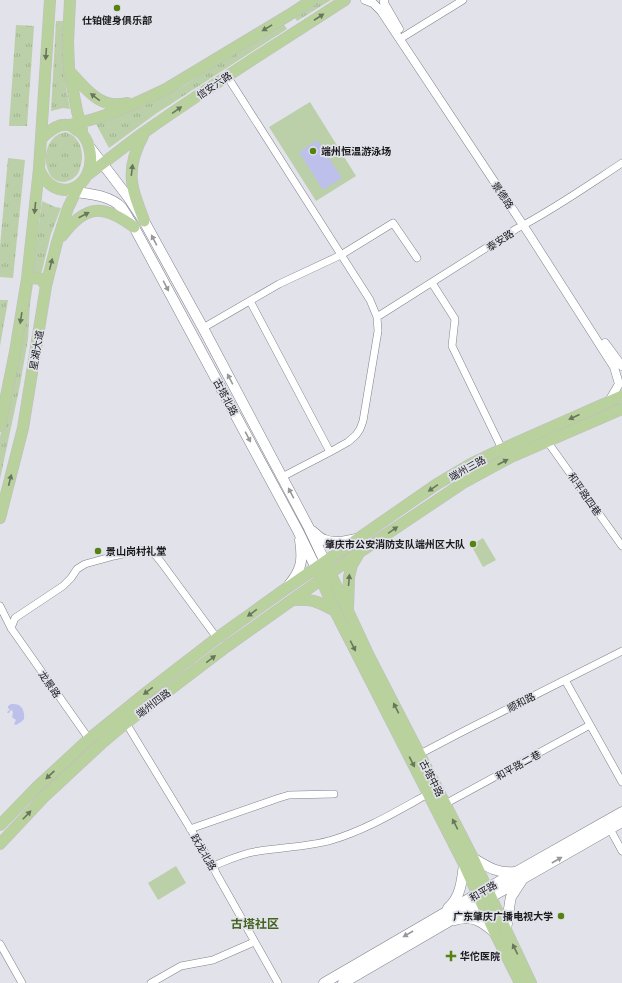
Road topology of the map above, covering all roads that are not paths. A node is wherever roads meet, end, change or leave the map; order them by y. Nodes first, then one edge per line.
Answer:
1 (50, 0) edge
2 (70, 0) edge
3 (312, 0) edge
4 (345, 0) edge
5 (365, 0) edge
6 (384, 0) edge
7 (463, 0) edge
8 (49, 15) junction
9 (289, 15) junction
10 (68, 17) junction
11 (301, 29) junction
12 (403, 37) junction
13 (69, 70) junction
14 (227, 76) junction
15 (145, 99) junction
16 (77, 127) junction
17 (145, 132) junction
18 (41, 139) junction
19 (89, 146) junction
20 (622, 163) edge
21 (103, 164) junction
22 (39, 169) junction
23 (88, 175) junction
24 (74, 189) junction
25 (144, 221) junction
26 (525, 224) junction
27 (134, 227) junction
28 (57, 242) junction
29 (340, 255) junction
30 (164, 258) junction
31 (417, 258) dead end
32 (154, 264) junction
33 (26, 279) junction
34 (432, 283) junction
35 (46, 286) junction
36 (250, 300) junction
37 (377, 317) junction
38 (203, 328) junction
39 (622, 366) edge
40 (622, 396) edge
41 (609, 401) junction
42 (622, 409) edge
43 (0, 426) edge
44 (548, 441) junction
45 (502, 449) junction
46 (330, 452) junction
47 (282, 477) junction
48 (0, 518) edge
49 (309, 528) junction
50 (298, 531) junction
51 (359, 538) junction
52 (622, 546) edge
53 (360, 552) junction
54 (320, 565) junction
55 (326, 576) junction
56 (284, 590) junction
57 (291, 600) junction
58 (0, 606) edge
59 (348, 610) junction
60 (336, 611) junction
61 (0, 620) edge
62 (11, 628) junction
63 (217, 638) junction
64 (622, 651) edge
65 (365, 658) junction
66 (182, 665) junction
67 (190, 675) junction
68 (565, 680) junction
69 (126, 723) junction
70 (590, 725) junction
71 (89, 739) junction
72 (420, 754) junction
73 (622, 782) edge
74 (334, 794) dead end
75 (428, 794) junction
76 (445, 804) junction
77 (622, 812) edge
78 (622, 822) edge
79 (0, 825) edge
80 (190, 829) junction
81 (610, 829) junction
82 (0, 844) edge
83 (622, 851) edge
84 (468, 861) junction
85 (213, 866) junction
86 (520, 875) junction
87 (484, 896) junction
88 (444, 918) junction
89 (506, 930) junction
90 (495, 934) junction
91 (254, 942) junction
92 (0, 944) edge
93 (520, 975) edge
94 (22, 983) edge
95 (151, 983) edge
96 (278, 983) edge
97 (324, 983) edge
98 (343, 983) edge
99 (531, 983) edge

1 - 8 main road
2 - 10 main road
3 - 9 main road, 信安六路
11 -> 4 main road, 信安六路
5 - 26 street, 景德路
6 - 12 street, 景德路
7 - 12 street
8 - 10 main road
8 -> 18 main road
9 - 11 main road
9 -> 15 main road, 信安六路
10 - 13 main road
11 - 14 main road, 信安六路
12 - 26 street, 景德路
15 -> 13 main road
13 - 16 main road
17 -> 14 main road, 信安六路
14 - 29 street
15 - 16 main road, 信安六路
16 - 18 main road
16 - 19 main road
17 - 21 main road, 信安六路
25 -> 17 main road
18 - 22 main road
19 - 21 main road, 古塔北路
19 - 23 main road
20 - 26 street, 泰安路
21 - 23 main road, 信安六路
21 - 25 main road, 古塔北路
22 - 24 main road
22 -> 33 main road, 星湖大道
23 - 24 main road
24 - 27 main road, 古塔北路
24 - 28 main road, 星湖大道
30 -> 25 main road, 古塔北路
26 - 34 street, 泰安路
26 - 39 street, 景德路
26 - 41 street, 景德路
28 -> 27 main road
27 - 32 main road, 古塔北路
35 -> 28 main road, 星湖大道
29 - 31 street
29 - 36 street
29 - 37 street
30 - 32 main road
30 - 38 main road, 古塔北路
32 -> 50 main road, 古塔北路
33 - 35 main road
33 -> 43 main road, 星湖大道
34 - 37 street, 泰安路
34 - 45 street
48 -> 35 main road, 星湖大道
36 - 38 street
36 - 46 street
37 - 46 street
47 -> 38 main road, 古塔北路
40 - 41 main road, 端州三路
41 -> 45 main road, 端州三路
42 - 44 main road, 端州三路
44 - 52 street, 和平路四巷
53 -> 44 main road, 端州三路
45 -> 51 main road, 端州三路
46 - 47 street
49 -> 47 main road, 古塔北路
49 - 51 main road
49 - 54 main road, 古塔北路
50 - 54 main road, 古塔北路
50 - 56 main road
51 - 54 main road, 端州三路
53 - 55 main road, 端州三路
59 -> 53 main road
54 - 55 main road
54 - 56 main road, 端州四路
55 - 57 main road, 端州四路
55 - 59 main road, 古塔中路
55 - 60 main road, 古塔中路
56 -> 63 main road, 端州四路
57 - 60 main road
67 -> 57 main road, 端州四路
58 - 62 street
59 - 65 main road, 古塔中路
60 -> 65 main road, 古塔中路
61 - 62 street
62 - 63 street
62 - 71 street, 龙景路
63 - 66 main road, 端州四路
64 - 68 street, 顺和路
72 -> 65 main road, 古塔中路
65 -> 75 main road, 古塔中路
66 - 67 main road
66 -> 71 main road, 端州四路
67 - 69 main road, 端州四路
68 - 70 street
68 - 72 street, 顺和路
69 - 80 street, 跃龙北路
82 -> 69 main road, 端州四路
70 - 73 street
70 - 76 street, 和平路二巷
71 -> 79 main road, 端州四路
72 - 76 main road, 古塔中路
74 - 80 street
75 - 84 main road, 古塔中路
75 - 85 street
84 -> 76 main road, 古塔中路
77 - 86 main road, 和平路
78 - 81 main road, 和平路
80 - 85 street, 跃龙北路
81 - 83 street
86 -> 81 main road, 和平路
84 - 86 main road
84 - 87 main road, 古塔中路
84 - 88 main road
85 - 91 street, 跃龙北路
86 - 87 main road, 和平路
86 - 89 main road
87 - 88 main road, 和平路
87 - 89 main road, 古塔中路
87 - 90 main road, 古塔中路
88 - 90 main road
88 -> 97 main road, 和平路
88 - 98 main road, 和平路
93 -> 89 main road, 古塔中路
90 - 93 main road, 古塔中路
91 - 95 street
91 - 96 street, 跃龙北路
92 - 94 street
93 - 99 main road, 古塔中路

